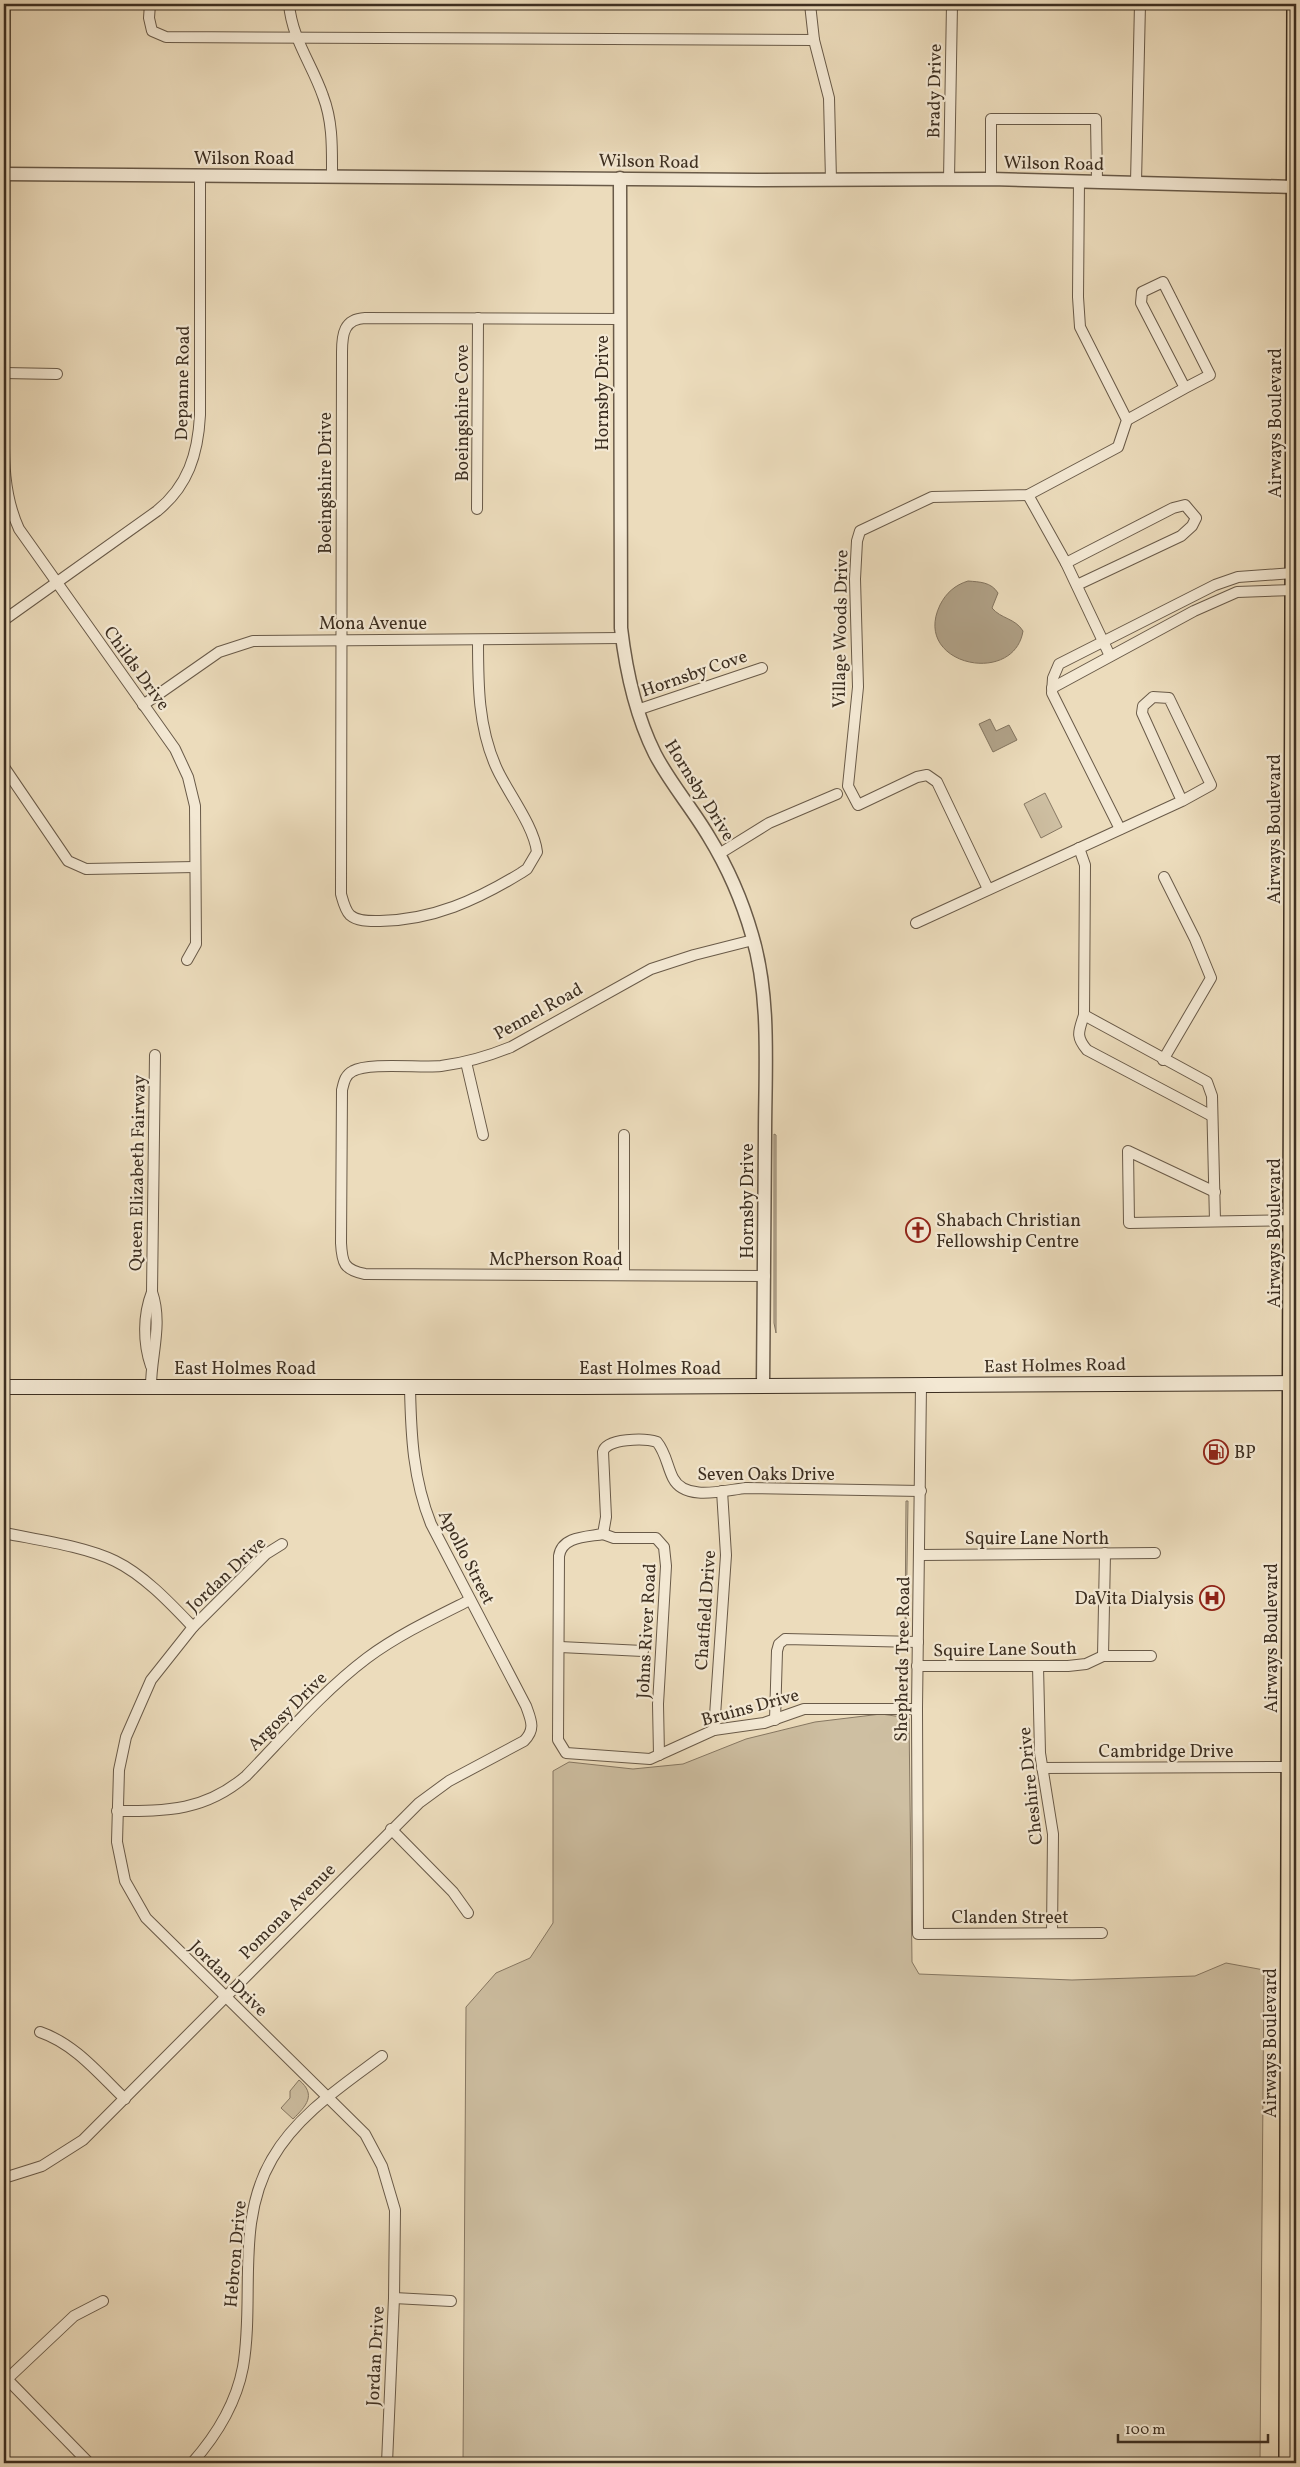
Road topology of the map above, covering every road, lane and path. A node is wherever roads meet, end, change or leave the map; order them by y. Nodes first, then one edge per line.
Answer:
1 (5, 4) edge
2 (150, 4) edge
3 (289, 4) edge
4 (810, 4) edge
5 (952, 4) edge
6 (1140, 4) edge
7 (1295, 4) edge
8 (296, 36) junction
9 (814, 40) junction
10 (4, 174) edge
11 (200, 175) junction
12 (332, 176) junction
13 (620, 178) junction
14 (949, 179) junction
15 (991, 179) junction
16 (831, 180) junction
17 (1079, 181) junction
18 (1097, 181) junction
19 (1136, 182) junction
20 (1294, 187) junction
21 (1295, 264) edge
22 (478, 318) junction
23 (619, 319) junction
24 (4, 373) edge
25 (58, 374) dead end
26 (4, 383) edge
27 (1185, 388) junction
28 (4, 406) edge
29 (1127, 420) junction
30 (1028, 495) junction
31 (477, 508) dead end
32 (1066, 563) junction
33 (1293, 573) junction
34 (56, 582) junction
35 (1077, 585) junction
36 (1293, 590) junction
37 (4, 620) edge
38 (622, 638) junction
39 (341, 640) junction
40 (478, 640) junction
41 (1105, 642) junction
42 (1110, 656) junction
43 (762, 668) dead end
44 (1052, 688) junction
45 (143, 705) junction
46 (637, 710) junction
47 (4, 767) edge
48 (837, 794) dead end
49 (1182, 801) junction
50 (1120, 829) junction
51 (1079, 848) junction
52 (719, 854) junction
53 (195, 867) junction
54 (1164, 877) dead end
55 (988, 889) junction
56 (916, 923) dead end
57 (753, 940) junction
58 (187, 960) dead end
59 (1084, 1015) junction
60 (155, 1055) dead end
61 (1163, 1060) junction
62 (466, 1062) junction
63 (1212, 1116) junction
64 (483, 1135) dead end
65 (624, 1135) dead end
66 (1215, 1192) junction
67 (1293, 1220) junction
68 (1215, 1221) junction
69 (348, 1268) joint
70 (624, 1275) junction
71 (765, 1276) junction
72 (1294, 1383) edge
73 (921, 1385) junction
74 (152, 1386) junction
75 (763, 1386) junction
76 (4, 1387) edge
77 (410, 1388) junction
78 (722, 1491) junction
79 (920, 1491) junction
80 (4, 1533) edge
81 (603, 1534) junction
82 (282, 1544) dead end
83 (1104, 1553) junction
84 (1155, 1553) dead end
85 (920, 1555) junction
86 (470, 1600) junction
87 (193, 1627) junction
88 (918, 1642) junction
89 (560, 1647) junction
90 (643, 1651) dead end
91 (1103, 1656) junction
92 (1151, 1656) dead end
93 (917, 1666) junction
94 (1038, 1666) junction
95 (917, 1709) junction
96 (775, 1720) junction
97 (532, 1730) joint
98 (714, 1730) junction
99 (566, 1753) joint
100 (659, 1755) junction
101 (1290, 1767) junction
102 (1042, 1768) junction
103 (117, 1812) junction
104 (391, 1829) junction
105 (468, 1914) dead end
106 (1052, 1933) junction
107 (1102, 1933) dead end
108 (918, 1934) joint
109 (225, 1997) junction
110 (40, 2032) dead end
111 (382, 2056) dead end
112 (327, 2097) junction
113 (125, 2099) junction
114 (4, 2178) edge
115 (394, 2298) junction
116 (103, 2301) dead end
117 (451, 2301) dead end
118 (5, 2379) edge
119 (89, 2463) edge
120 (192, 2463) edge
121 (387, 2463) edge
122 (1287, 2463) edge

1 - 10 street
2 - 8 street
3 - 8 street
4 - 9 street
5 - 14 street, Brady Drive
6 - 19 street
7 - 20 main road, Airways Boulevard
8 - 9 street
8 - 12 street
9 - 16 street
10 - 11 street, Wilson Road
10 - 24 street
11 - 12 street, Wilson Road
11 - 34 street, Depanne Road
12 - 13 street, Wilson Road
13 - 16 street, Wilson Road
13 - 23 street, Hornsby Drive
14 - 15 street, Wilson Road
14 - 16 street, Wilson Road
15 - 17 street, Wilson Road
15 - 18 street
17 - 18 street, Wilson Road
17 - 29 street
18 - 19 street, Wilson Road
19 - 20 street, Wilson Road
20 - 21 main road, Airways Boulevard
21 - 33 main road, Airways Boulevard
22 - 23 street, Boeingshire Drive
22 - 31 street, Boeingshire Cove
22 - 39 street, Boeingshire Drive
23 - 38 street, Hornsby Drive
24 - 25 street
24 - 26 street
27 - 27 street
27 - 29 street
28 - 34 street, Childs Drive
29 - 30 street
30 - 32 street
30 - 55 street, Village Woods Drive
32 - 35 street
32 - 35 street
33 - 36 main road, Airways Boulevard
33 - 41 street
34 - 37 street, Depanne Road
34 - 45 street, Childs Drive
35 - 41 street
36 - 42 street
36 - 67 main road, Airways Boulevard
38 - 40 street, Mona Avenue
38 - 46 street, Hornsby Drive
39 - 40 street, Mona Avenue
39 - 40 street, Boeingshire Drive
39 - 45 street, Mona Avenue
41 - 42 street
41 - 44 street
42 - 44 street
43 - 46 street, Hornsby Cove
44 - 50 street
45 - 53 street, Childs Drive
46 - 52 street, Hornsby Drive
47 - 53 street
48 - 52 street
49 - 49 street
49 - 50 street
50 - 51 street
51 - 55 street
51 - 59 street
52 - 57 street, Hornsby Drive
53 - 58 street, Childs Drive
54 - 61 street
55 - 56 street
57 - 62 street, Pennel Road
57 - 71 street, Hornsby Drive
59 - 61 street
59 - 63 street
60 - 74 street, Queen Elizabeth Fairway
61 - 63 street
62 - 64 street
62 - 69 street, Pennel Road
63 - 66 street
65 - 70 street
66 - 68 street
66 - 68 street
67 - 68 street
67 - 72 main road, Airways Boulevard
69 - 70 street, McPherson Road
70 - 71 street, McPherson Road
71 - 75 street, Hornsby Drive
72 - 73 main road, East Holmes Road
72 - 101 main road, Airways Boulevard
73 - 75 main road, East Holmes Road
73 - 79 street, Shepherds Tree Road
74 - 76 main road, East Holmes Road
74 - 77 main road, East Holmes Road
75 - 77 main road, East Holmes Road
77 - 86 street, Apollo Street
78 - 79 street, Seven Oaks Drive
78 - 81 street, Seven Oaks Drive
78 - 98 street, Chatfield Drive
79 - 85 street, Shepherds Tree Road
80 - 87 street
81 - 89 street, Johns River Road
81 - 100 street, Johns River Road
82 - 87 street, Jordan Drive
83 - 84 street, Squire Lane North
83 - 85 street, Squire Lane North
83 - 91 street
85 - 88 street, Shepherds Tree Road
86 - 97 street, Apollo Street
86 - 103 street, Argosy Drive
87 - 103 street, Jordan Drive
88 - 93 street, Shepherds Tree Road
88 - 96 street
89 - 90 street
89 - 99 street, Johns River Road
91 - 92 street, Squire Lane South
91 - 94 street, Squire Lane South
93 - 94 street, Squire Lane South
93 - 95 street, Shepherds Tree Road
94 - 102 street, Cheshire Drive
95 - 96 street, Bruins Drive
95 - 108 street, Shepherds Tree Road
96 - 98 street, Bruins Drive
97 - 104 street, Pomona Avenue
98 - 100 street, Bruins Drive
99 - 100 street, Bruins Drive
101 - 102 street, Cambridge Drive
101 - 122 main road, Airways Boulevard
102 - 106 street, Cheshire Drive
103 - 109 street, Jordan Drive
104 - 105 street
104 - 109 street, Pomona Avenue
106 - 107 street, Clanden Street
106 - 108 street, Clanden Street
109 - 112 street, Jordan Drive
109 - 113 street, Pomona Avenue
110 - 113 street
111 - 112 street, Hebron Drive
112 - 115 street, Jordan Drive
112 - 120 street, Hebron Drive
113 - 114 street, Pomona Avenue
115 - 117 street
115 - 121 street, Jordan Drive
116 - 118 street
118 - 119 street

